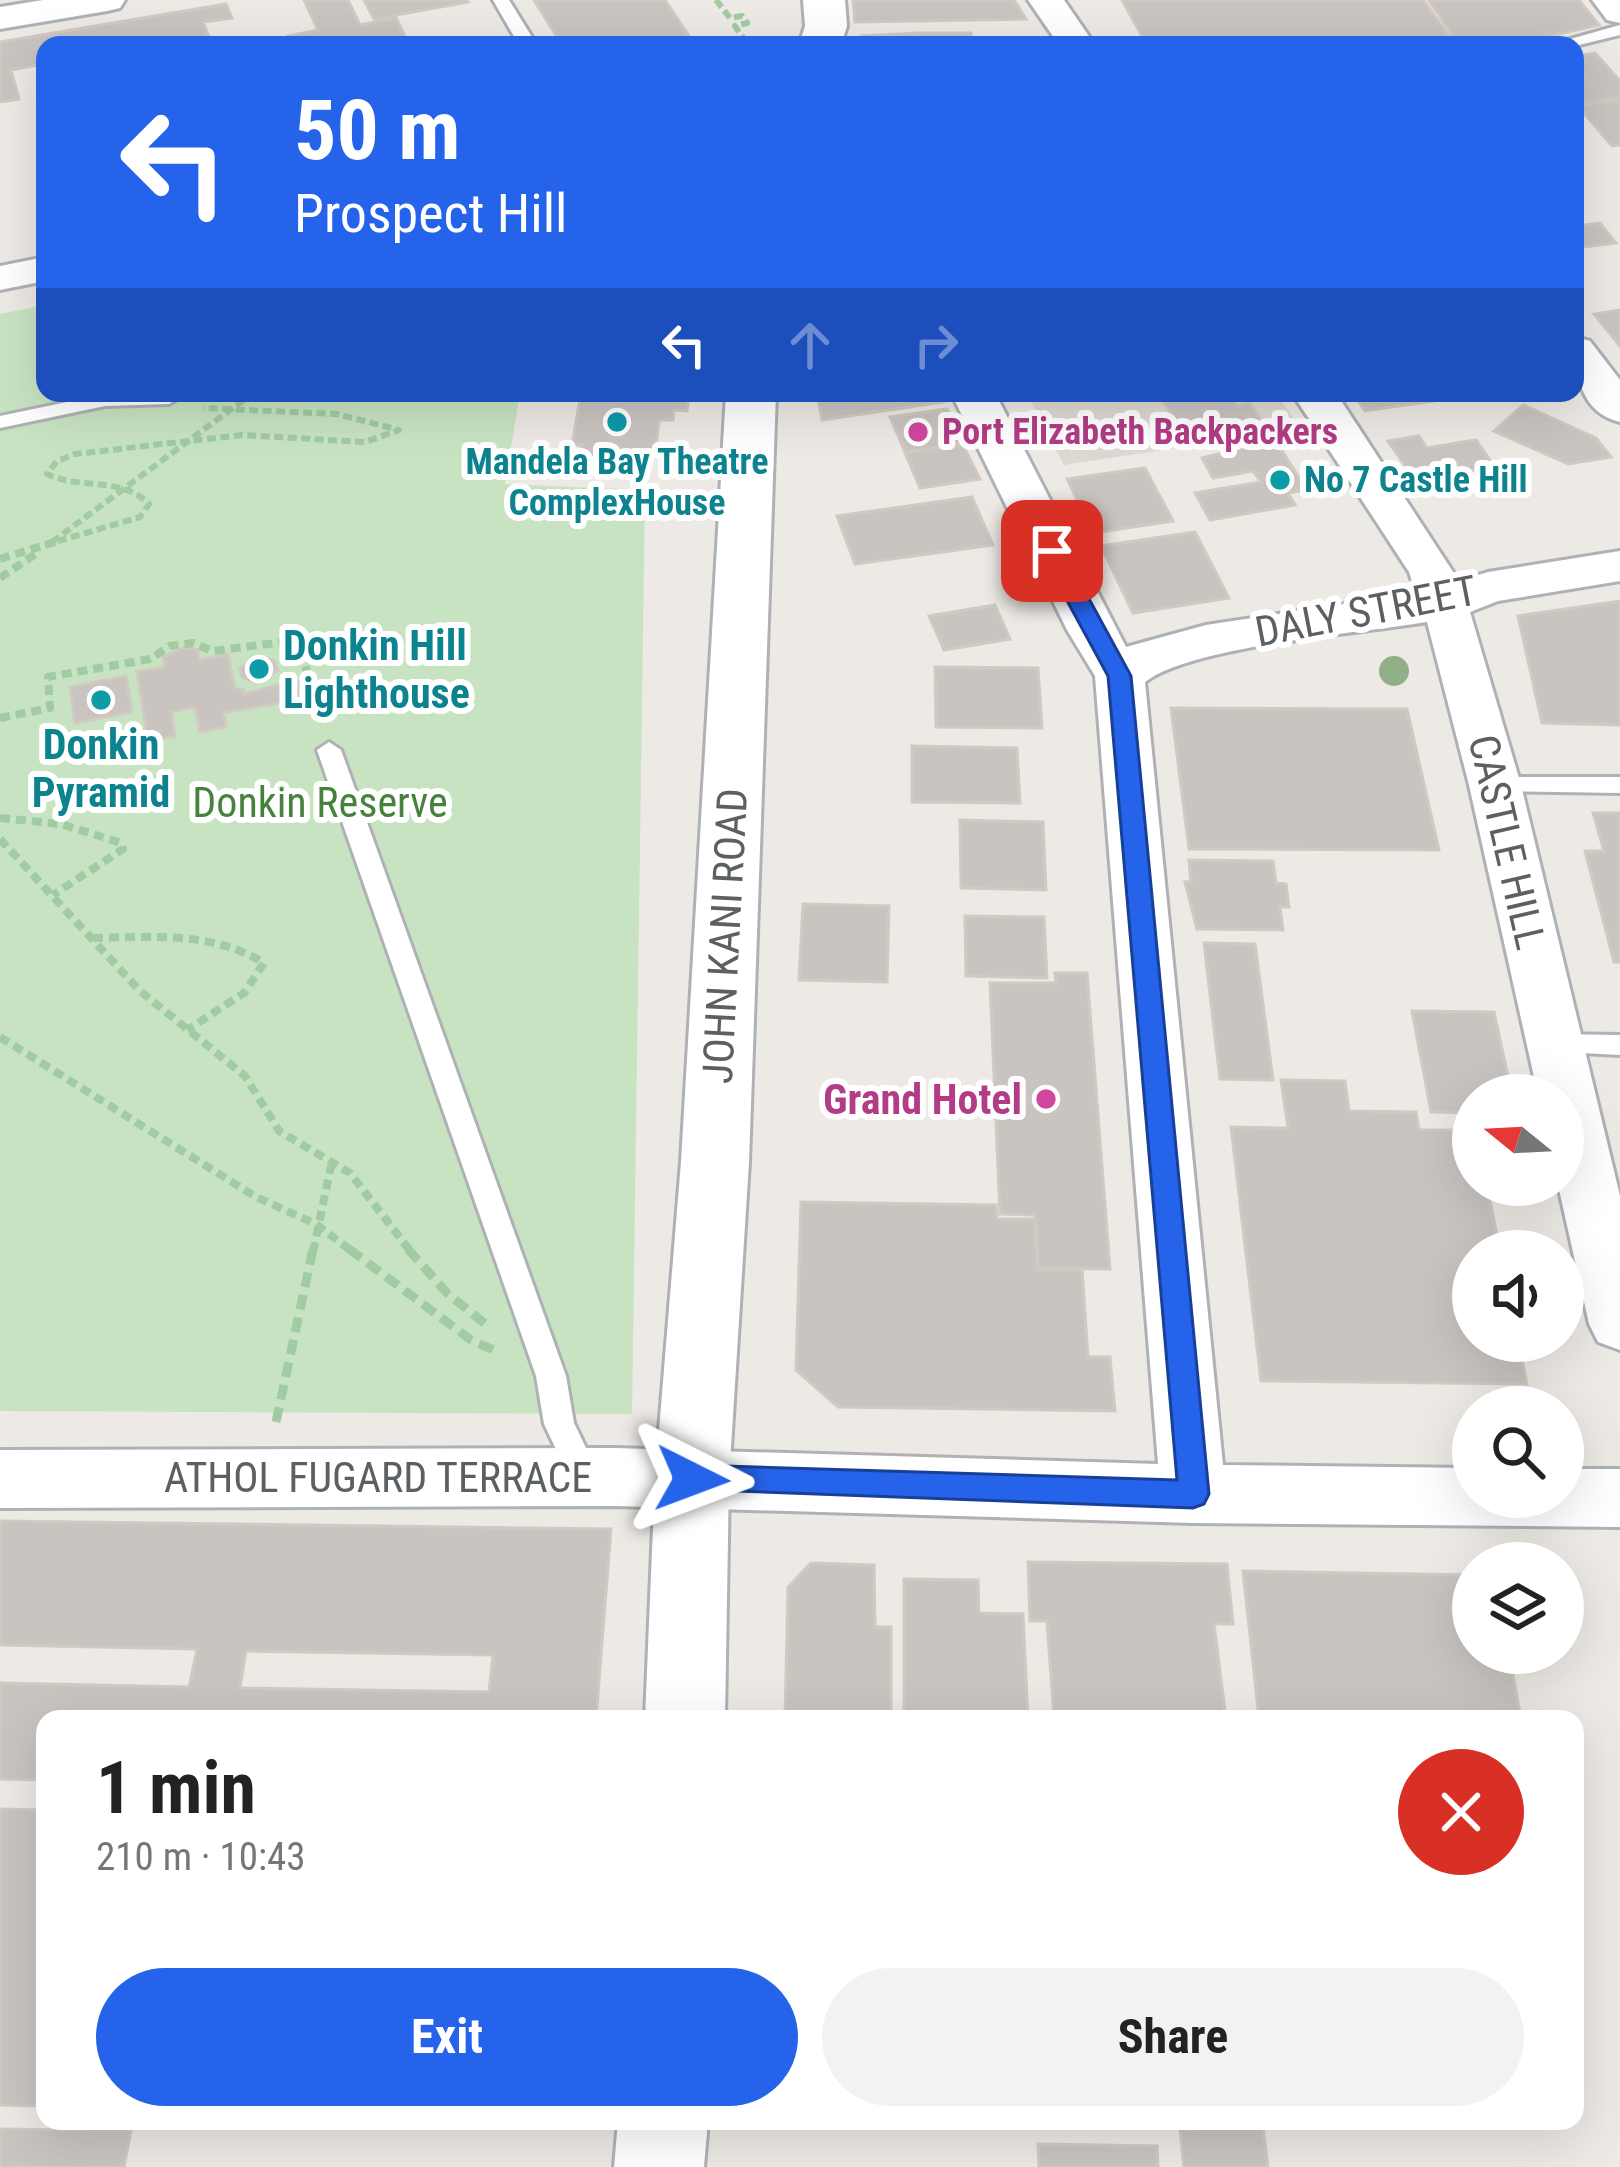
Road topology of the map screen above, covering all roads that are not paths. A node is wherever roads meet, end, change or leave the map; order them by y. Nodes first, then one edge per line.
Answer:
1 (107, 0) edge
2 (501, 0) edge
3 (790, 0) edge
4 (824, 0) edge
5 (1046, 0) edge
6 (1610, 0) edge
7 (14, 11) edge
8 (1620, 11) edge
9 (1620, 30) edge
10 (523, 36) edge
11 (796, 36) edge
12 (823, 36) edge
13 (1071, 36) edge
14 (1584, 39) edge
15 (36, 271) edge
16 (0, 278) edge
17 (1584, 362) edge
18 (89, 402) edge
19 (751, 402) edge
20 (977, 402) edge
21 (1320, 402) edge
22 (1620, 409) edge
23 (0, 422) edge
24 (1620, 566) edge
25 (1446, 604) junction
26 (1120, 676) junction
27 (329, 750) road end
28 (1495, 785) junction
29 (1620, 785) edge
30 (1554, 1044) junction
31 (1620, 1045) edge
32 (1620, 1324) edge
33 (585, 1477) junction
34 (0, 1479) edge
35 (692, 1479) junction
36 (1193, 1494) junction
37 (1620, 1498) edge
38 (685, 1710) edge
39 (661, 2130) edge
40 (659, 2167) edge

1 - 7 street
2 - 10 lane
3 - 11 street
4 - 12 street
5 - 13 street
6 - 8 street
9 - 14 lane
15 - 16 street
17 - 22 street
18 - 23 lane
19 - 35 street, JOHN KANI ROAD
20 - 26 street
21 - 25 street, CASTLE HILL
24 - 25 street, DALY STREET
25 - 26 street, DALY STREET
25 - 28 street, CASTLE HILL
26 - 36 street
27 - 33 lane
28 - 29 lane
28 - 30 street, CASTLE HILL
30 - 31 lane
30 - 32 street, CASTLE HILL
33 - 34 street, ATHOL FUGARD TERRACE
33 - 35 street, ATHOL FUGARD TERRACE
35 - 36 street, ATHOL FUGARD TERRACE
35 - 38 street, JOHN KANI ROAD
36 - 37 street, ATHOL FUGARD TERRACE
39 - 40 street

